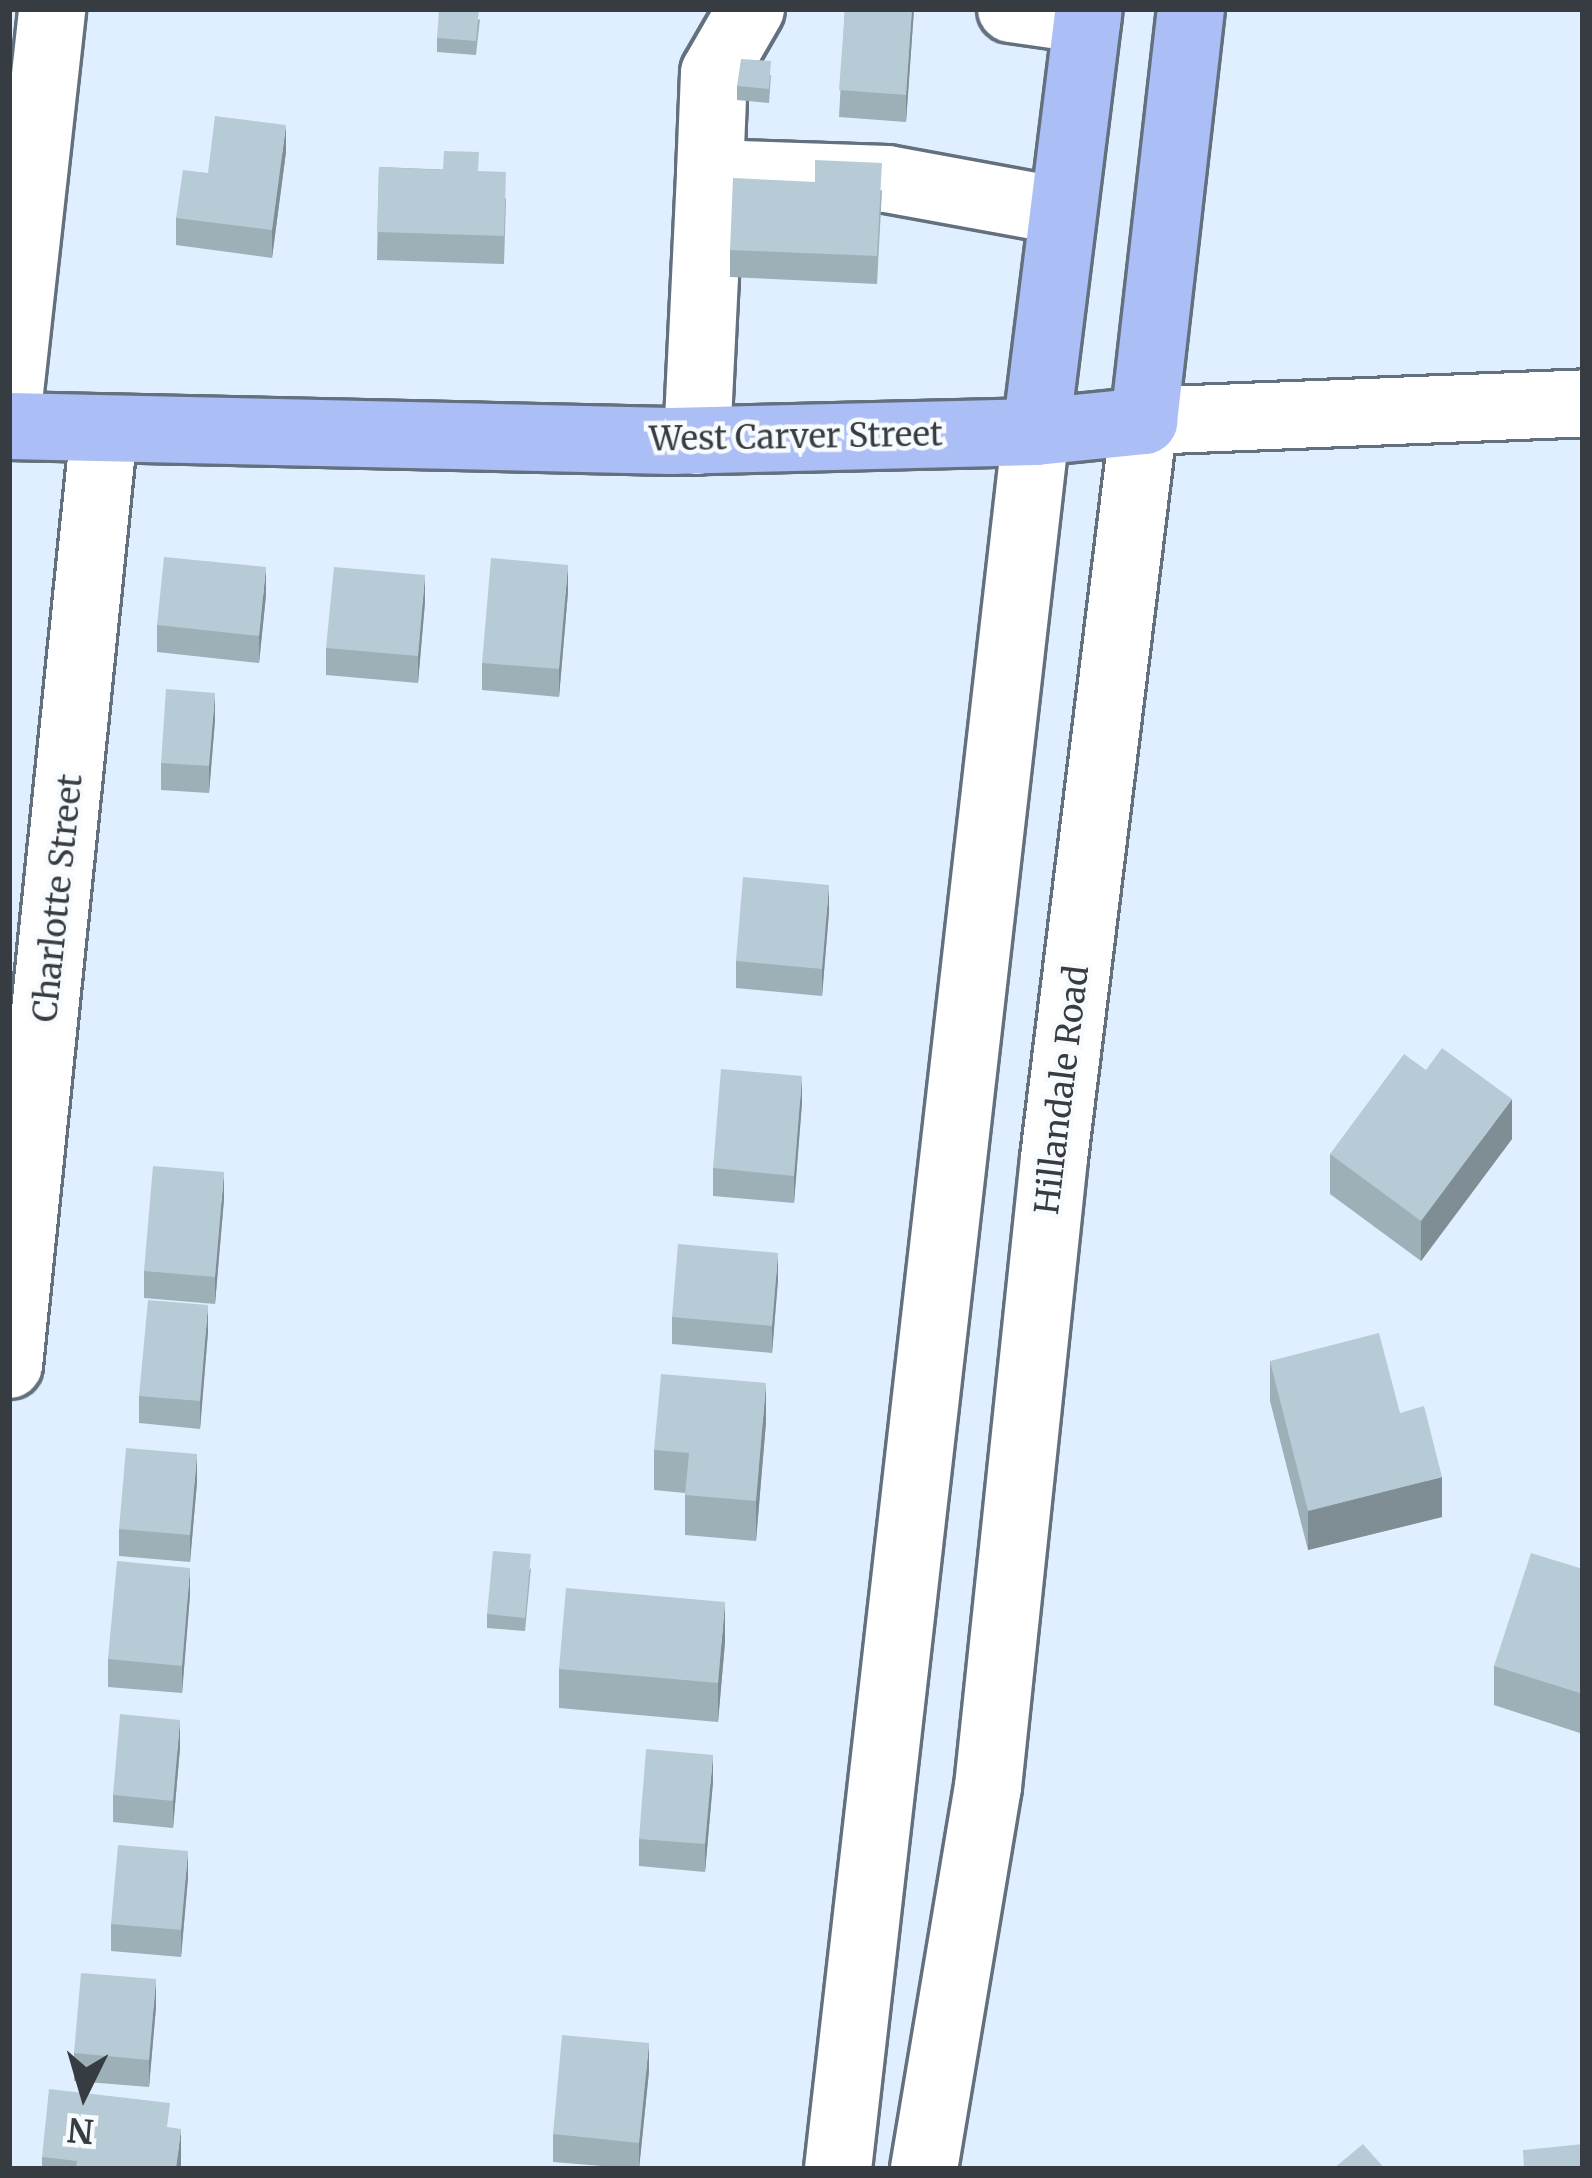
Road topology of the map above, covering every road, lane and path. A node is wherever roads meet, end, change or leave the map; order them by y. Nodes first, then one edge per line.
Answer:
1 (52, 9) edge
2 (751, 9) edge
3 (1011, 9) edge
4 (1190, 9) edge
5 (1088, 15) edge
6 (710, 173) junction
7 (1062, 212) junction
8 (9, 401) edge
9 (1583, 404) edge
10 (1144, 421) junction
11 (9, 426) edge
12 (104, 430) junction
13 (1036, 432) junction
14 (697, 441) junction
15 (9, 1365) edge
16 (838, 2169) edge
17 (924, 2169) edge

1 - 8 street
2 - 6 street
3 - 5 street
4 - 10 main road, Hillandale Road
5 - 7 main road
6 - 7 street
6 - 14 street
7 - 13 main road
9 - 10 street, West Carver Street
10 - 13 main road, West Carver Street
10 - 17 street, Hillandale Road
11 - 12 main road, West Carver Street
12 - 14 main road, West Carver Street
12 - 15 street, Charlotte Street
13 - 14 main road, West Carver Street
13 - 16 street

